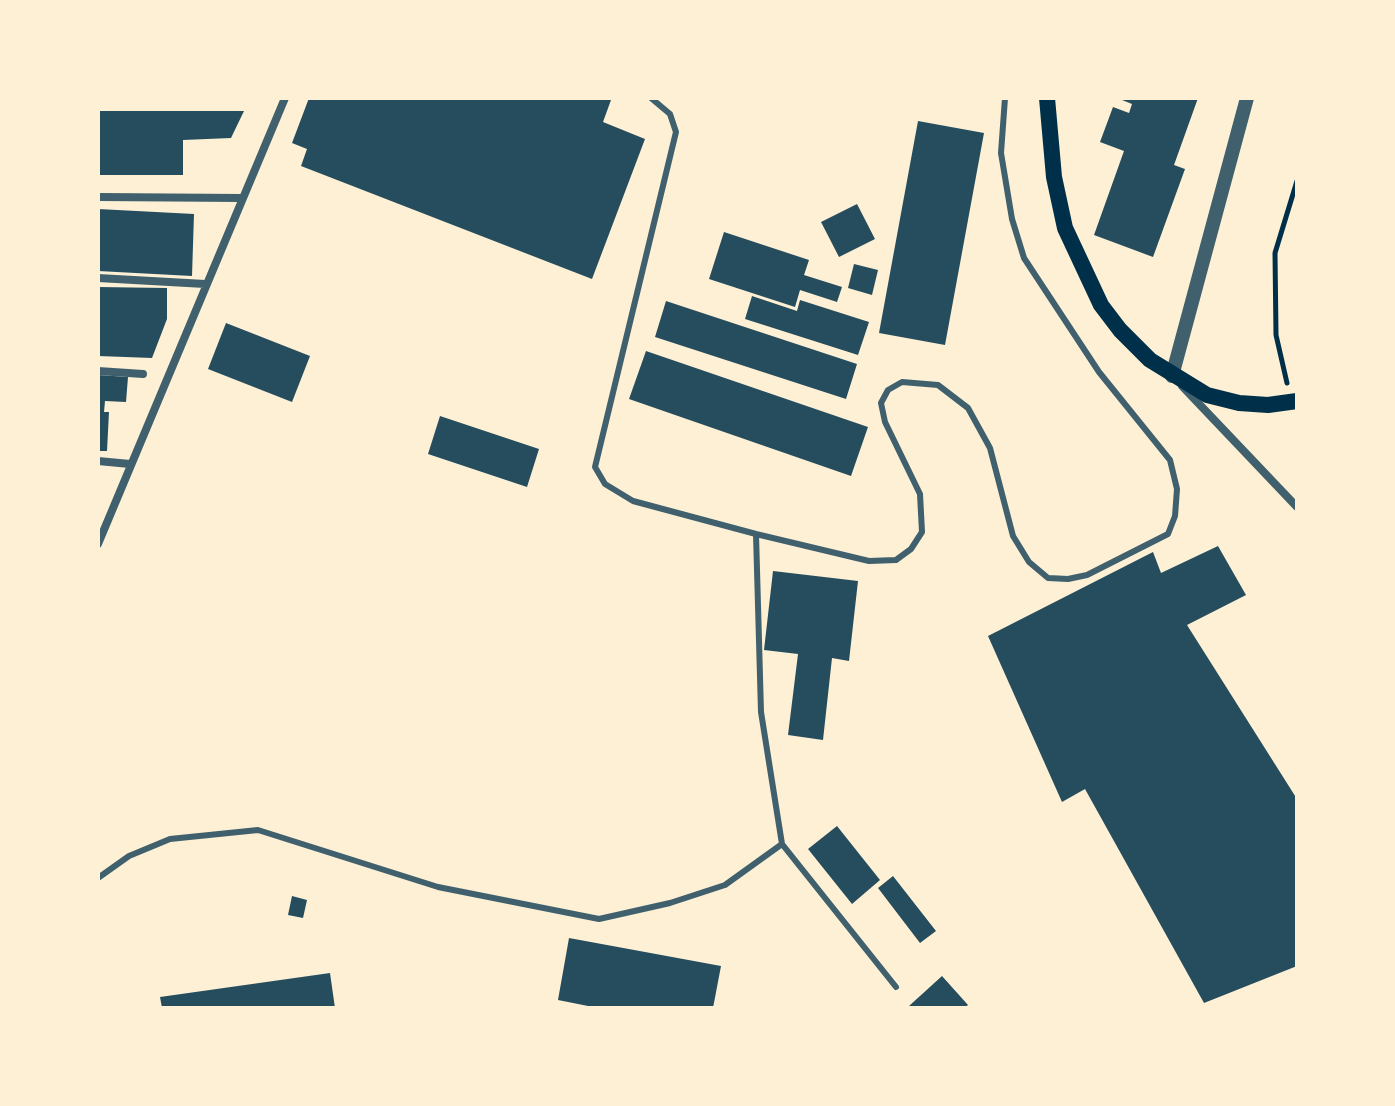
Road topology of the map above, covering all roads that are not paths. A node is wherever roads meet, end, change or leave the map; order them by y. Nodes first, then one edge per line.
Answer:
1 (285, 98) edge
2 (651, 98) edge
3 (1005, 98) edge
4 (1047, 98) edge
5 (1247, 98) edge
6 (98, 197) edge
7 (241, 198) junction
8 (98, 278) edge
9 (205, 284) junction
10 (98, 371) edge
11 (143, 374) dead end
12 (1172, 376) junction
13 (1294, 401) edge
14 (98, 461) edge
15 (130, 464) junction
16 (1297, 507) edge
17 (756, 534) junction
18 (98, 544) edge
19 (782, 844) junction
20 (98, 878) edge
21 (896, 987) dead end

1 - 7 street
2 - 17 lane
3 - 17 lane
4 - 12 main road
5 - 12 street
6 - 7 street
7 - 9 street
8 - 9 street
9 - 15 street
10 - 11 street
12 - 13 main road
12 - 16 street
14 - 15 street
15 - 18 street
17 - 19 lane
19 - 20 lane
19 - 21 lane

